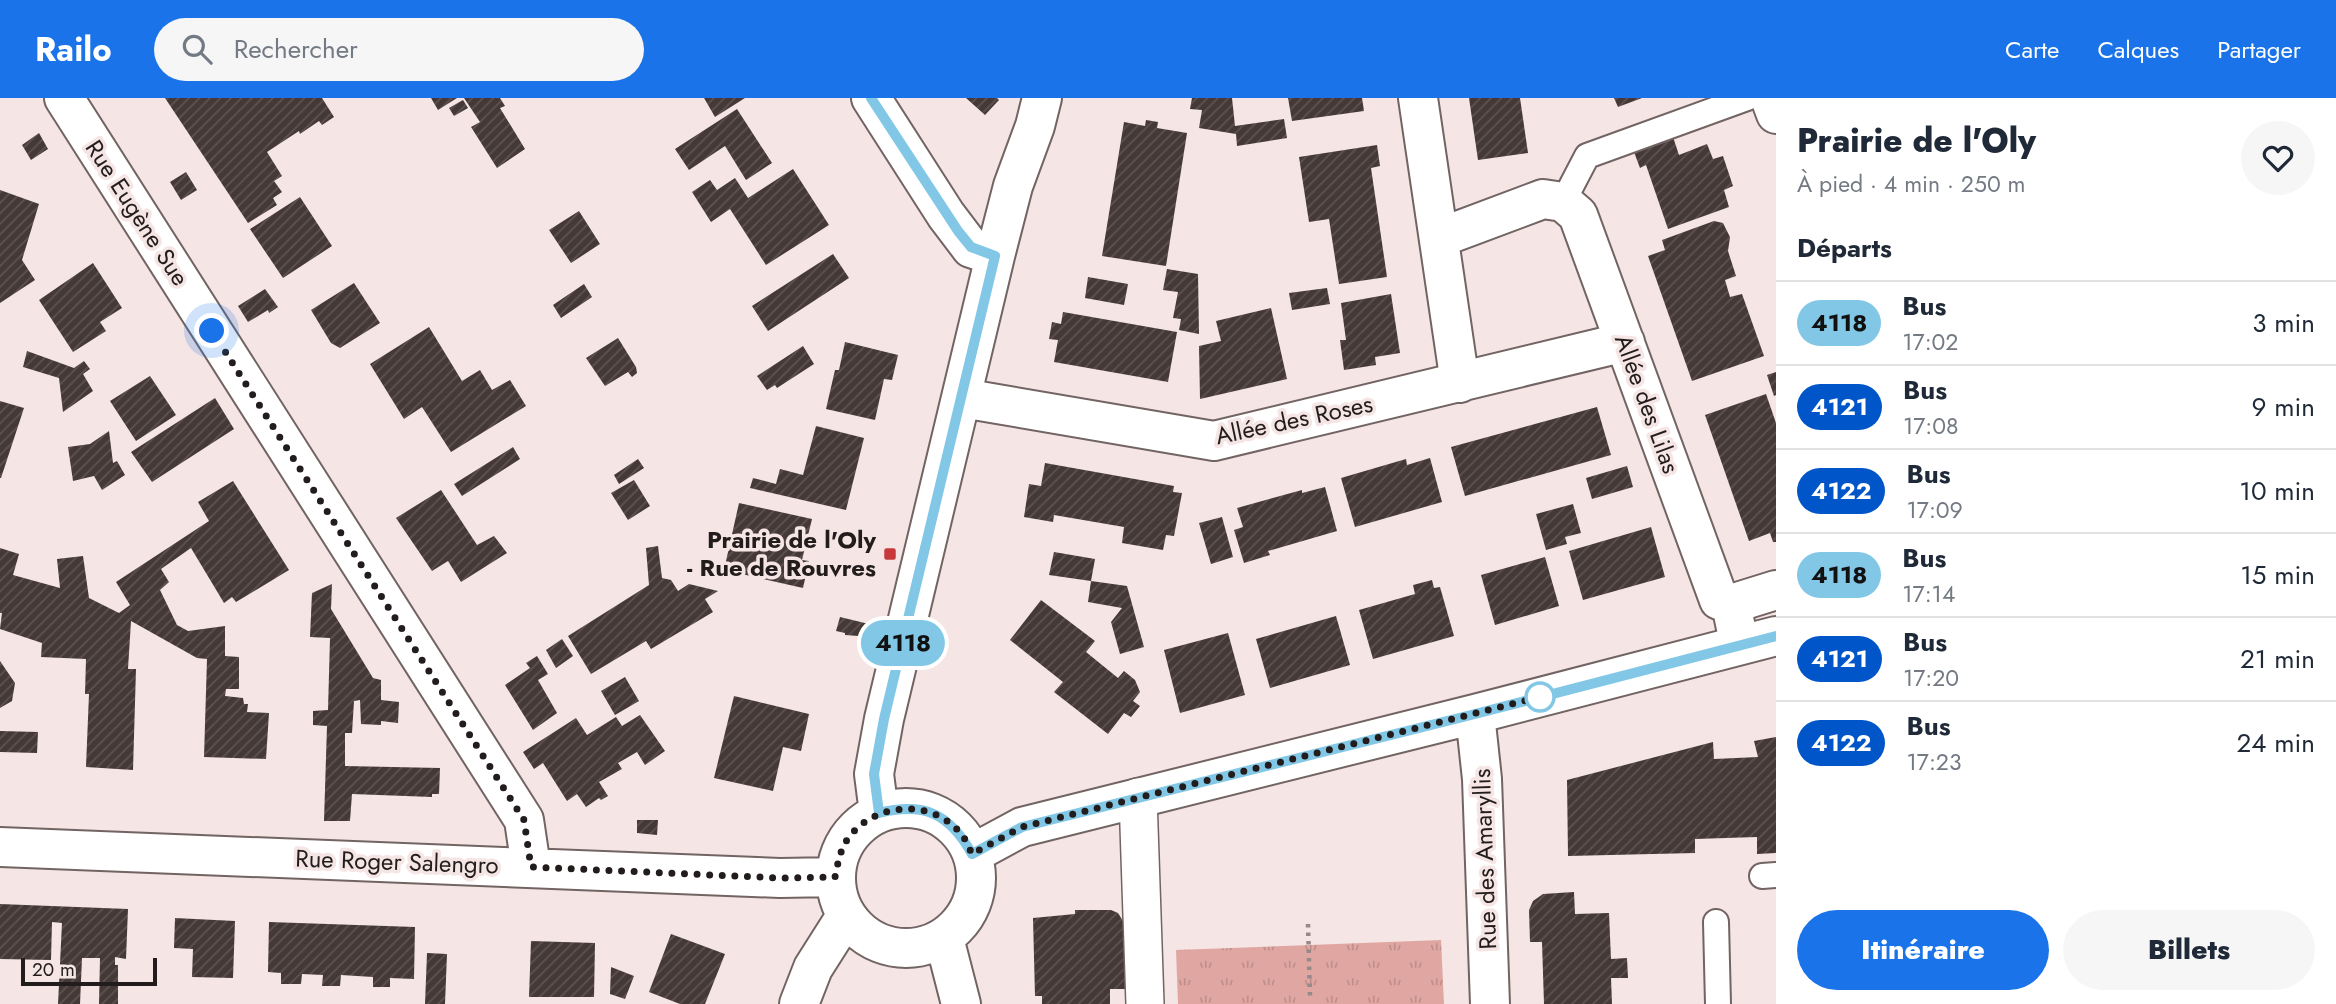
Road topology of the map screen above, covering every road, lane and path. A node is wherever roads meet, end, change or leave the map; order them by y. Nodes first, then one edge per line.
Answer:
1 (64, 98) edge
2 (871, 98) edge
3 (1042, 98) edge
4 (1418, 98) edge
5 (1747, 98) edge
6 (1770, 98) edge
7 (1776, 114) edge
8 (1563, 202) junction
9 (1439, 239) junction
10 (995, 256) junction
11 (1625, 342) junction
12 (1460, 383) junction
13 (962, 398) junction
14 (1776, 590) edge
15 (1731, 604) junction
16 (1776, 636) edge
17 (1740, 644) junction
18 (1475, 714) junction
19 (1139, 797) junction
20 (879, 813) junction
21 (0, 847) edge
22 (972, 854) junction
23 (531, 867) junction
24 (835, 877) junction
25 (846, 916) junction
26 (1716, 922) dead end
27 (1308, 924) dead end
28 (944, 937) junction
29 (1310, 996) dead end
30 (799, 1004) edge
31 (961, 1004) edge
32 (1145, 1004) edge
33 (1490, 1004) edge
34 (1718, 1004) edge

1 - 23 street, Rue Eugène Sue
2 - 10 street
3 - 10 street
4 - 9 street
5 - 8 lane
6 - 7 street
8 - 9 street
8 - 11 street, Allée des Lilas
9 - 12 street
10 - 13 street
11 - 12 street, Allée des Roses
11 - 15 street, Allée des Lilas
12 - 13 street, Allée des Roses
13 - 20 street
14 - 15 street
15 - 17 street
16 - 17 street
17 - 18 street
18 - 19 street
18 - 33 street, Rue des Amaryllis
19 - 22 street
19 - 32 street
20 - 22 street
20 - 24 street
21 - 23 street, Rue Roger Salengro
22 - 28 street
23 - 24 street, Rue Roger Salengro
24 - 25 street
25 - 28 street
25 - 30 street
26 - 34 lane
27 - 29 path
28 - 31 street

